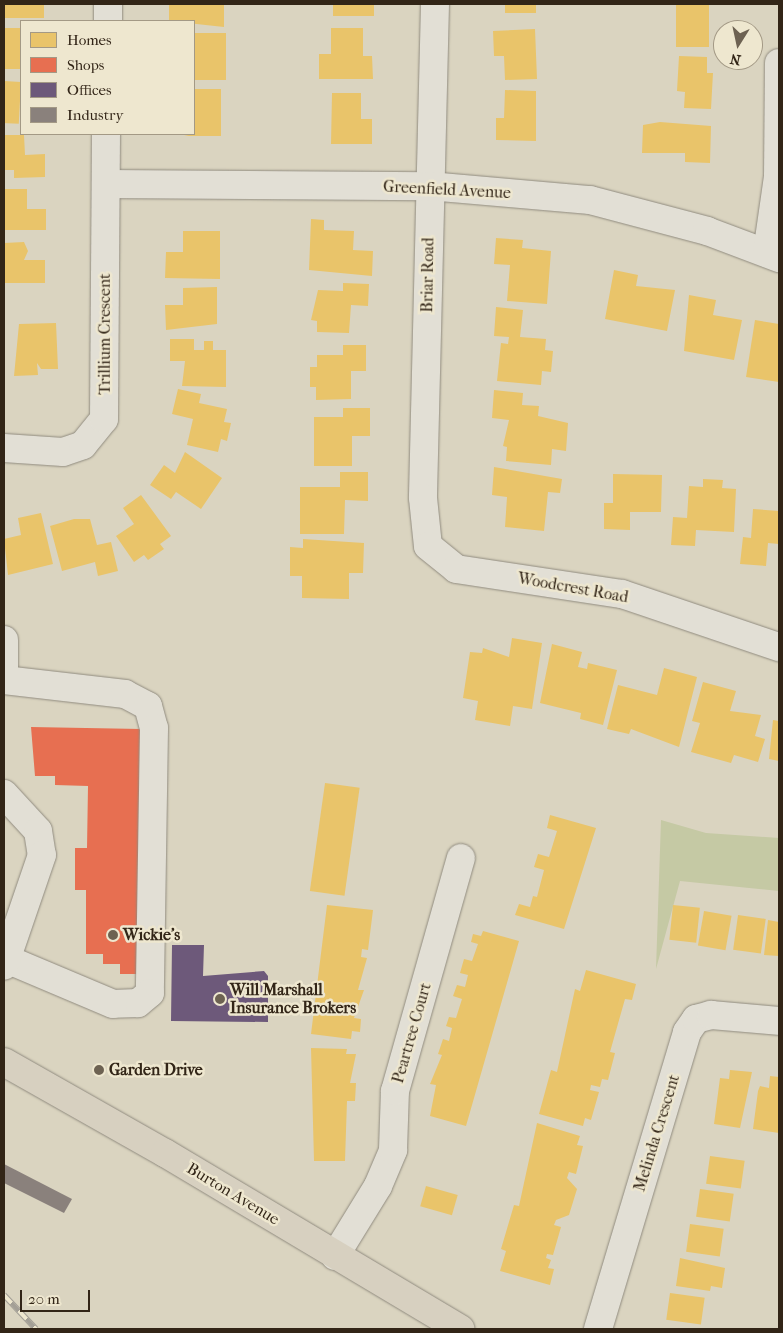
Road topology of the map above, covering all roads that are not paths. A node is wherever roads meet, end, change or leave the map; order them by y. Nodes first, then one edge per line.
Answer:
1 (108, 4) edge
2 (435, 4) edge
3 (108, 20) edge
4 (779, 63) edge
5 (106, 135) edge
6 (106, 184) junction
7 (429, 186) junction
8 (773, 255) edge
9 (4, 448) edge
10 (428, 546) joint
11 (4, 640) edge
12 (779, 647) edge
13 (4, 678) edge
14 (8, 810) edge
15 (461, 858) dead end
16 (5, 961) edge
17 (779, 1021) edge
18 (4, 1062) edge
19 (335, 1256) junction
20 (460, 1329) edge
21 (598, 1329) edge

1 - 3 street
2 - 7 street, Briar Road
4 - 8 street
5 - 6 street, Trillium Crescent
6 - 7 street, Greenfield Avenue
6 - 9 street, Trillium Crescent
7 - 8 street, Greenfield Avenue
7 - 10 street, Briar Road
10 - 12 street, Woodcrest Road
11 - 13 street
13 - 16 street
14 - 16 street
15 - 19 street, Peartree Court
17 - 21 street, Melinda Crescent
18 - 19 main road, Burton Avenue
19 - 20 main road, Burton Avenue

